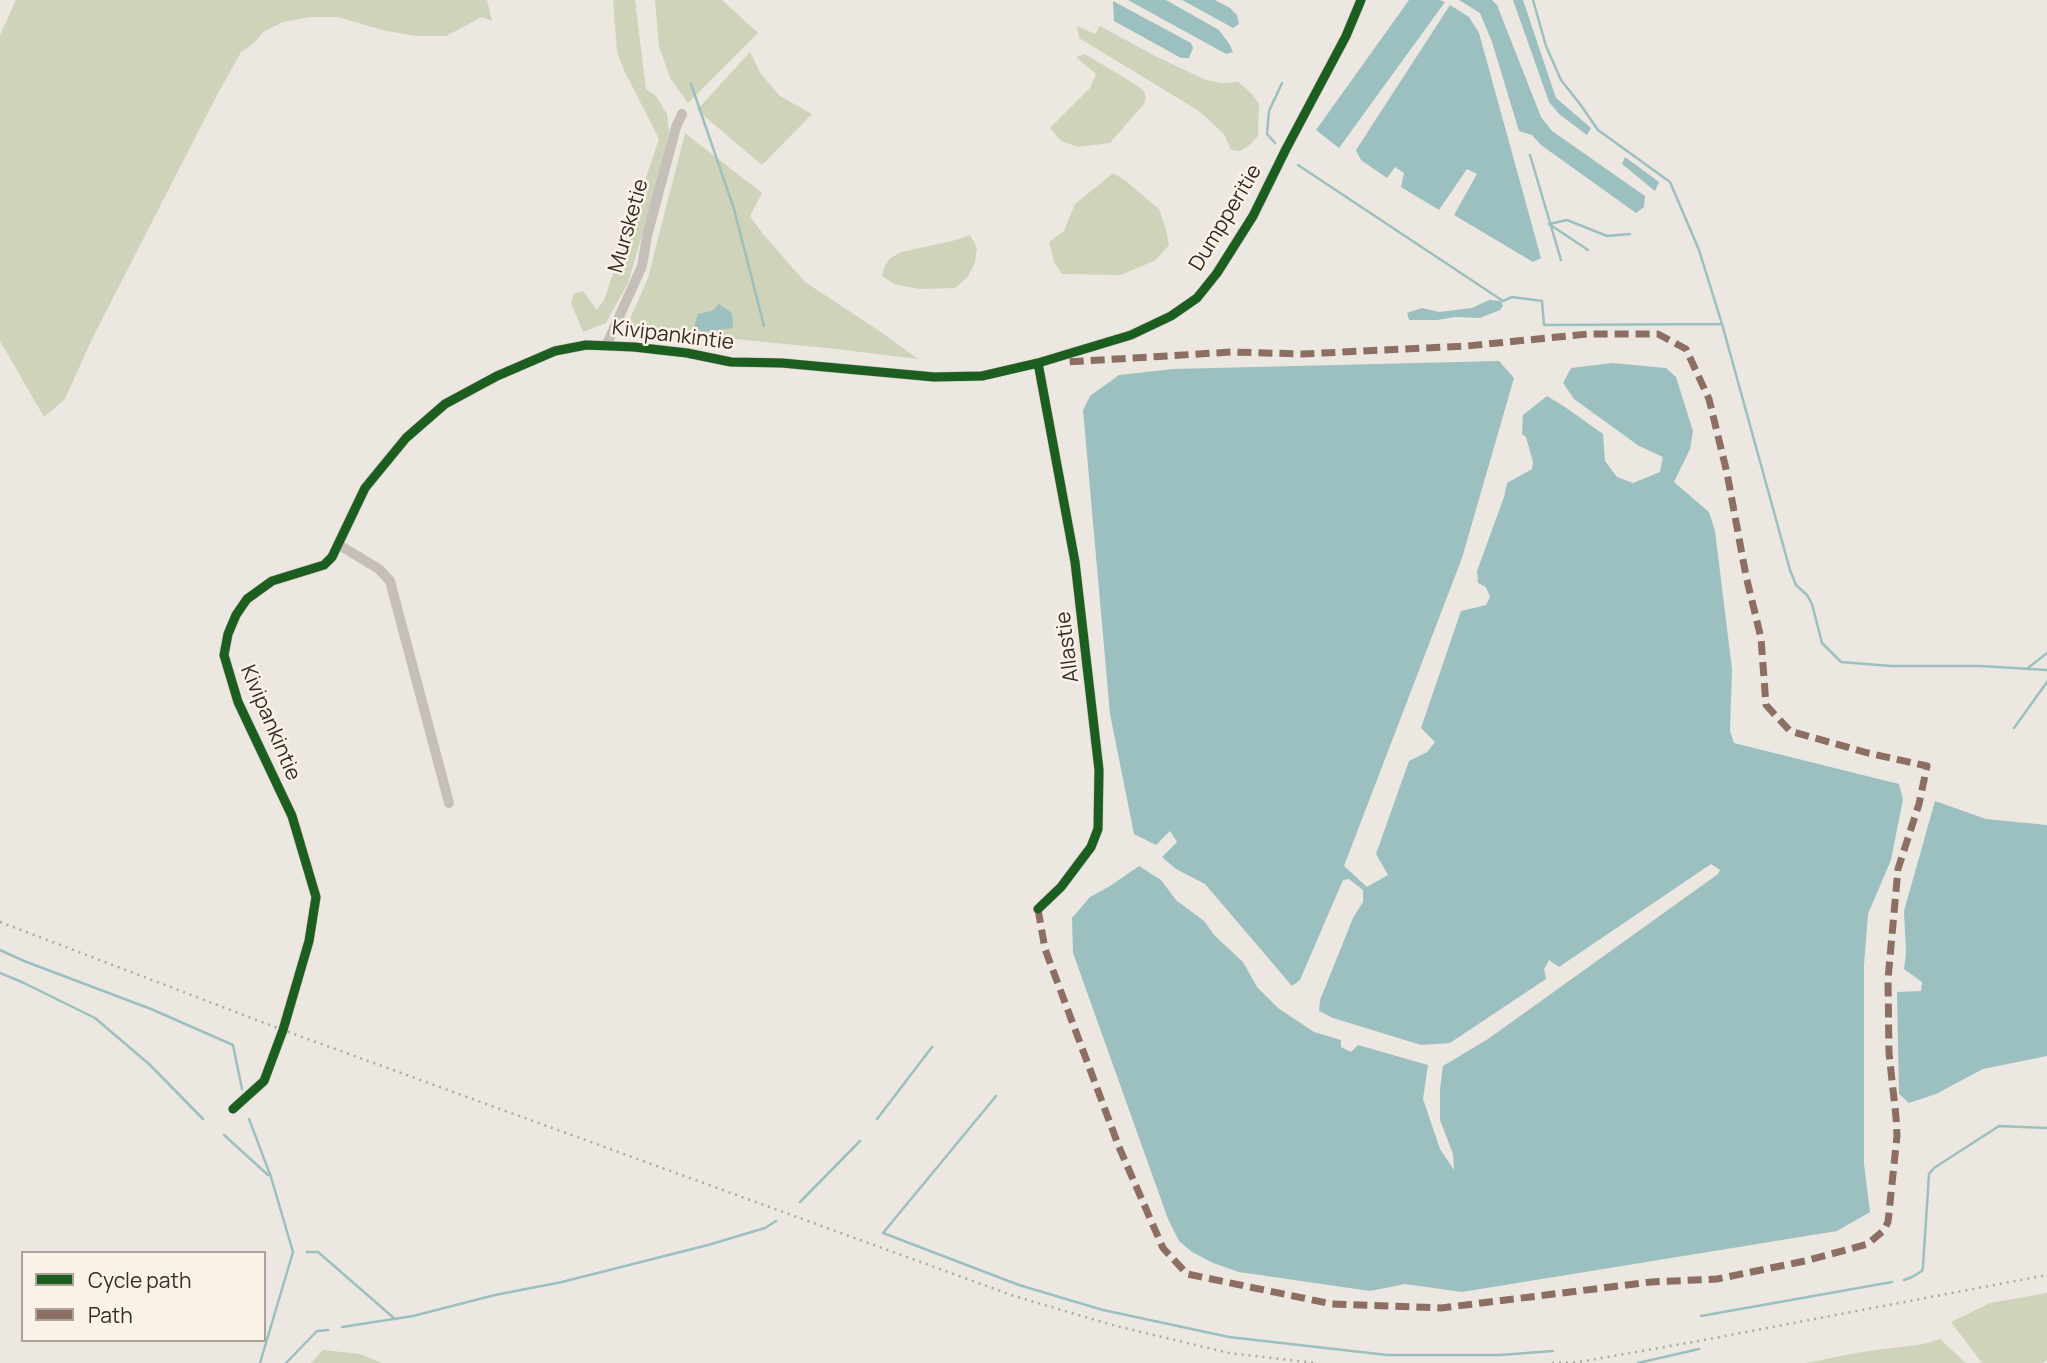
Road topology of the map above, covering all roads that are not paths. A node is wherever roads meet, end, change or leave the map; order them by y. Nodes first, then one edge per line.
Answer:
1 (1361, 0) edge
2 (682, 114) dead end
3 (606, 346) junction
4 (1038, 363) junction
5 (340, 545) junction
6 (449, 803) dead end
7 (1038, 909) dead end
8 (233, 1109) dead end

1 - 4 street, Dumpperitie
2 - 3 street, Mursketie
3 - 4 street, Kivipankintie
3 - 5 street, Kivipankintie
4 - 7 street, Allastie
5 - 6 street
5 - 8 street, Kivipankintie

